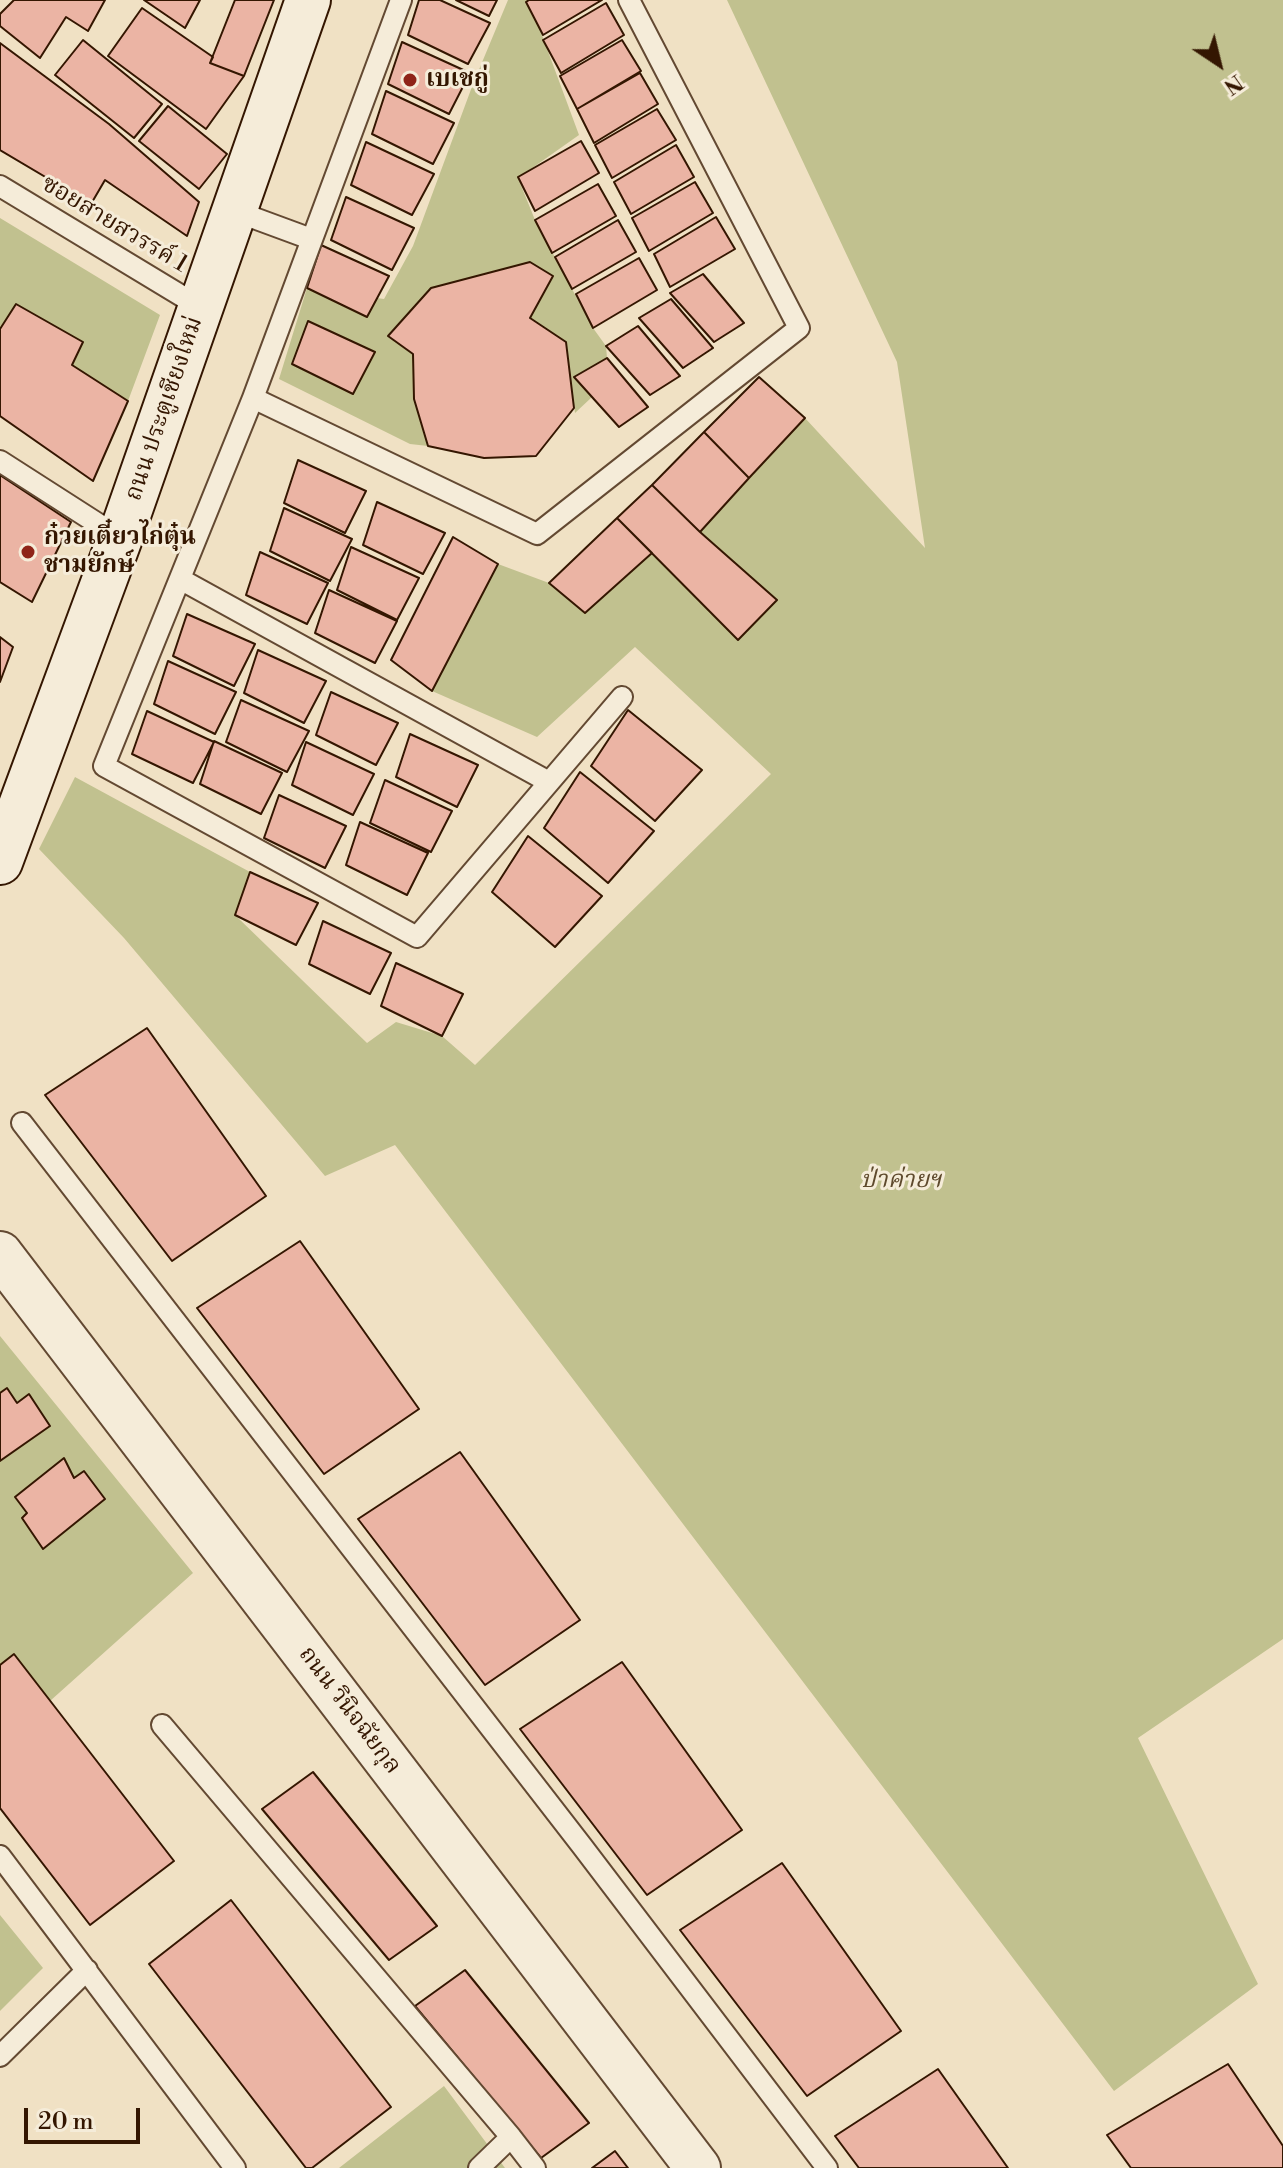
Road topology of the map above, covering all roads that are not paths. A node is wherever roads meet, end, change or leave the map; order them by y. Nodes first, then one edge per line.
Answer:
1 (308, 0) edge
2 (401, 0) edge
3 (629, 0) edge
4 (0, 186) edge
5 (235, 211) junction
6 (311, 239) junction
7 (200, 307) junction
8 (253, 398) junction
9 (0, 461) edge
10 (120, 538) junction
11 (180, 579) junction
12 (622, 697) dead end
13 (549, 782) junction
14 (0, 862) edge
15 (22, 1123) dead end
16 (0, 1254) edge
17 (162, 1725) dead end
18 (0, 1856) edge
19 (87, 1970) junction
20 (0, 2056) edge
21 (511, 2137) junction
22 (235, 2168) edge
23 (479, 2168) edge
24 (535, 2168) edge
25 (698, 2168) edge
26 (827, 2168) edge

1 - 5 street, ถนน ประตูเชียงใหม่
2 - 6 lane
3 - 8 lane
4 - 7 lane, ซอยสายสวรรค์ 1
5 - 6 lane
5 - 7 street, ถนน ประตูเชียงใหม่
6 - 8 lane
7 - 10 street, ถนน ประตูเชียงใหม่
8 - 11 lane
9 - 10 lane
10 - 14 street, ถนน ประตูเชียงใหม่
11 - 13 lane
11 - 13 lane
12 - 13 lane
15 - 26 lane
16 - 25 street, ถนน วินิจฉัยกุล
17 - 21 lane
18 - 19 lane
19 - 20 lane
19 - 22 lane
21 - 23 lane
21 - 24 lane

